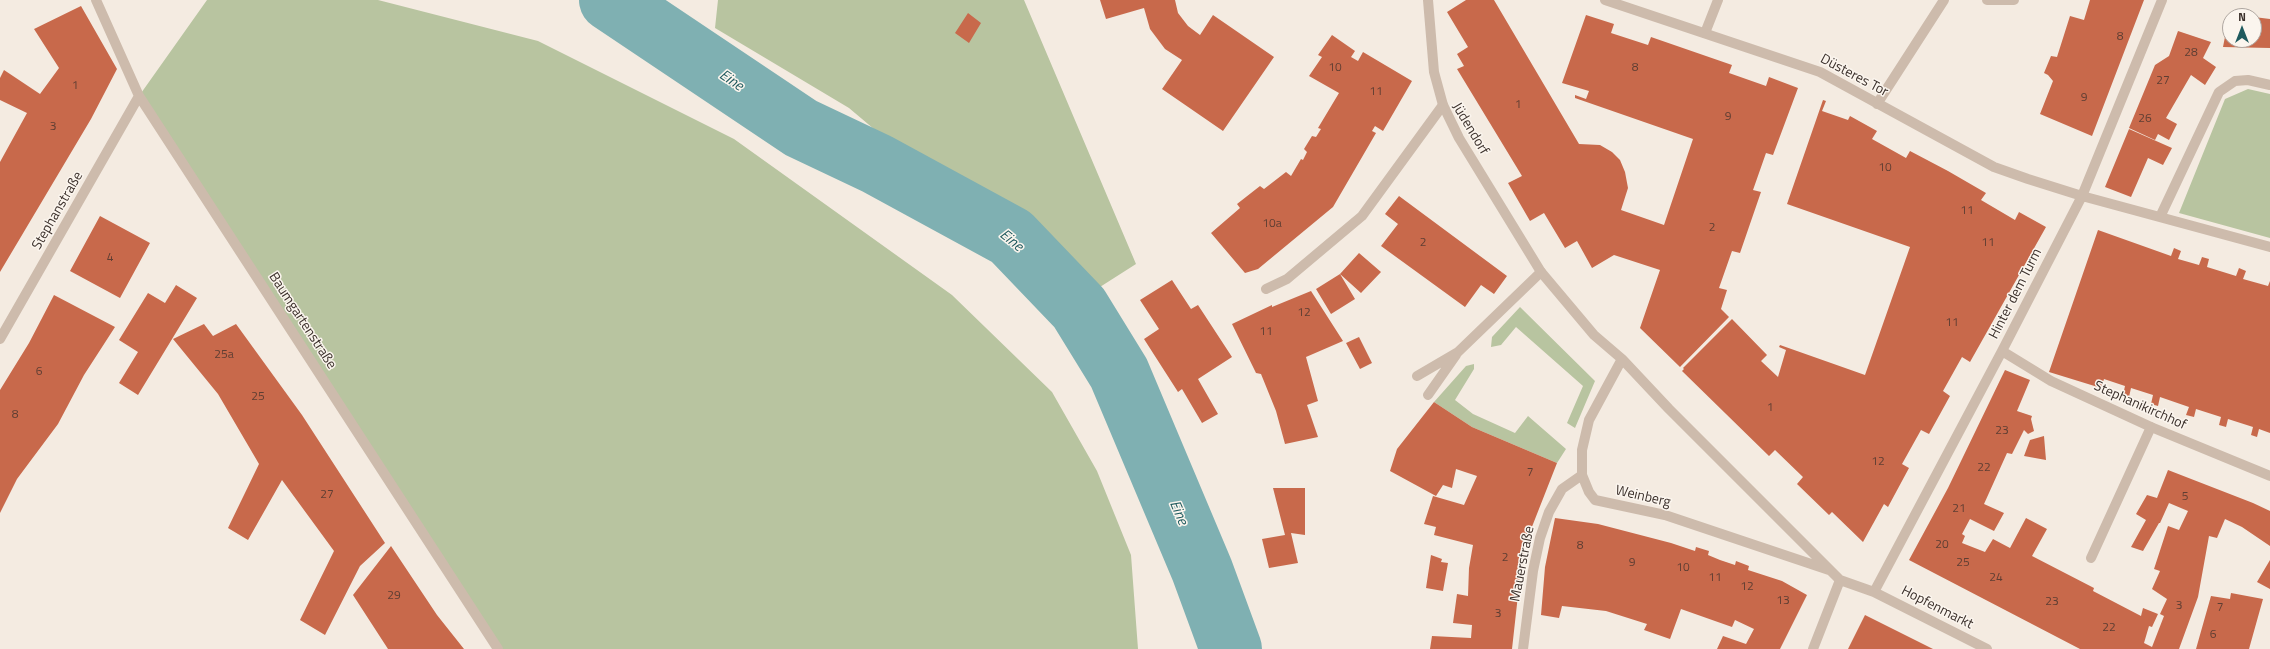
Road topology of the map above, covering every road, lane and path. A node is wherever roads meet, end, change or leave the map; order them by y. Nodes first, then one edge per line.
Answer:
1 (96, 0) edge
2 (1428, 0) edge
3 (1605, 0) edge
4 (1718, 0) edge
5 (1944, 0) edge
6 (1987, 0) edge
7 (2014, 0) edge
8 (2162, 0) edge
9 (1705, 33) junction
10 (2270, 85) edge
11 (140, 96) junction
12 (1877, 104) junction
13 (1443, 105) junction
14 (2082, 196) junction
15 (2160, 218) junction
16 (2270, 247) edge
17 (1541, 272) junction
18 (1266, 289) dead end
19 (1594, 335) joint
20 (0, 339) edge
21 (2002, 351) junction
22 (1458, 352) junction
23 (1622, 359) junction
24 (1417, 376) dead end
25 (1428, 395) dead end
26 (2151, 427) junction
27 (1582, 475) junction
28 (2270, 476) edge
29 (2091, 558) dead end
30 (1831, 571) junction
31 (1840, 580) junction
32 (1874, 592) junction
33 (498, 649) edge
34 (1523, 649) edge
35 (1813, 649) edge
36 (1987, 649) edge

1 - 11 street, Baumgartenstraße
2 - 13 street
3 - 9 street, Düsteres Tor
4 - 9 street
5 - 12 street
6 - 7 street
8 - 14 street, Hinter dem Turm
9 - 12 street, Düsteres Tor
10 - 15 street
11 - 20 street, Stephanstraße
11 - 33 street, Baumgartenstraße
12 - 14 street, Düsteres Tor
13 - 17 street, Jüdendorf
13 - 18 street, Jüdendorf
14 - 15 street
14 - 21 street, Hinter dem Turm
15 - 16 street
17 - 19 street, Jüdendorf
17 - 22 street
19 - 23 street, Weinberg
21 - 26 street, Stephanikirchhof
21 - 32 street, Hinter dem Turm
22 - 24 street
22 - 25 street
23 - 27 street, Weinberg
23 - 30 street, Weinberg
26 - 28 street, Stephanikirchhof
26 - 29 street
27 - 30 street, Weinberg
27 - 34 street, Mauerstraße
30 - 31 street, Weinberg
31 - 32 street, Weinberg
31 - 35 street
32 - 36 street, Hopfenmarkt

